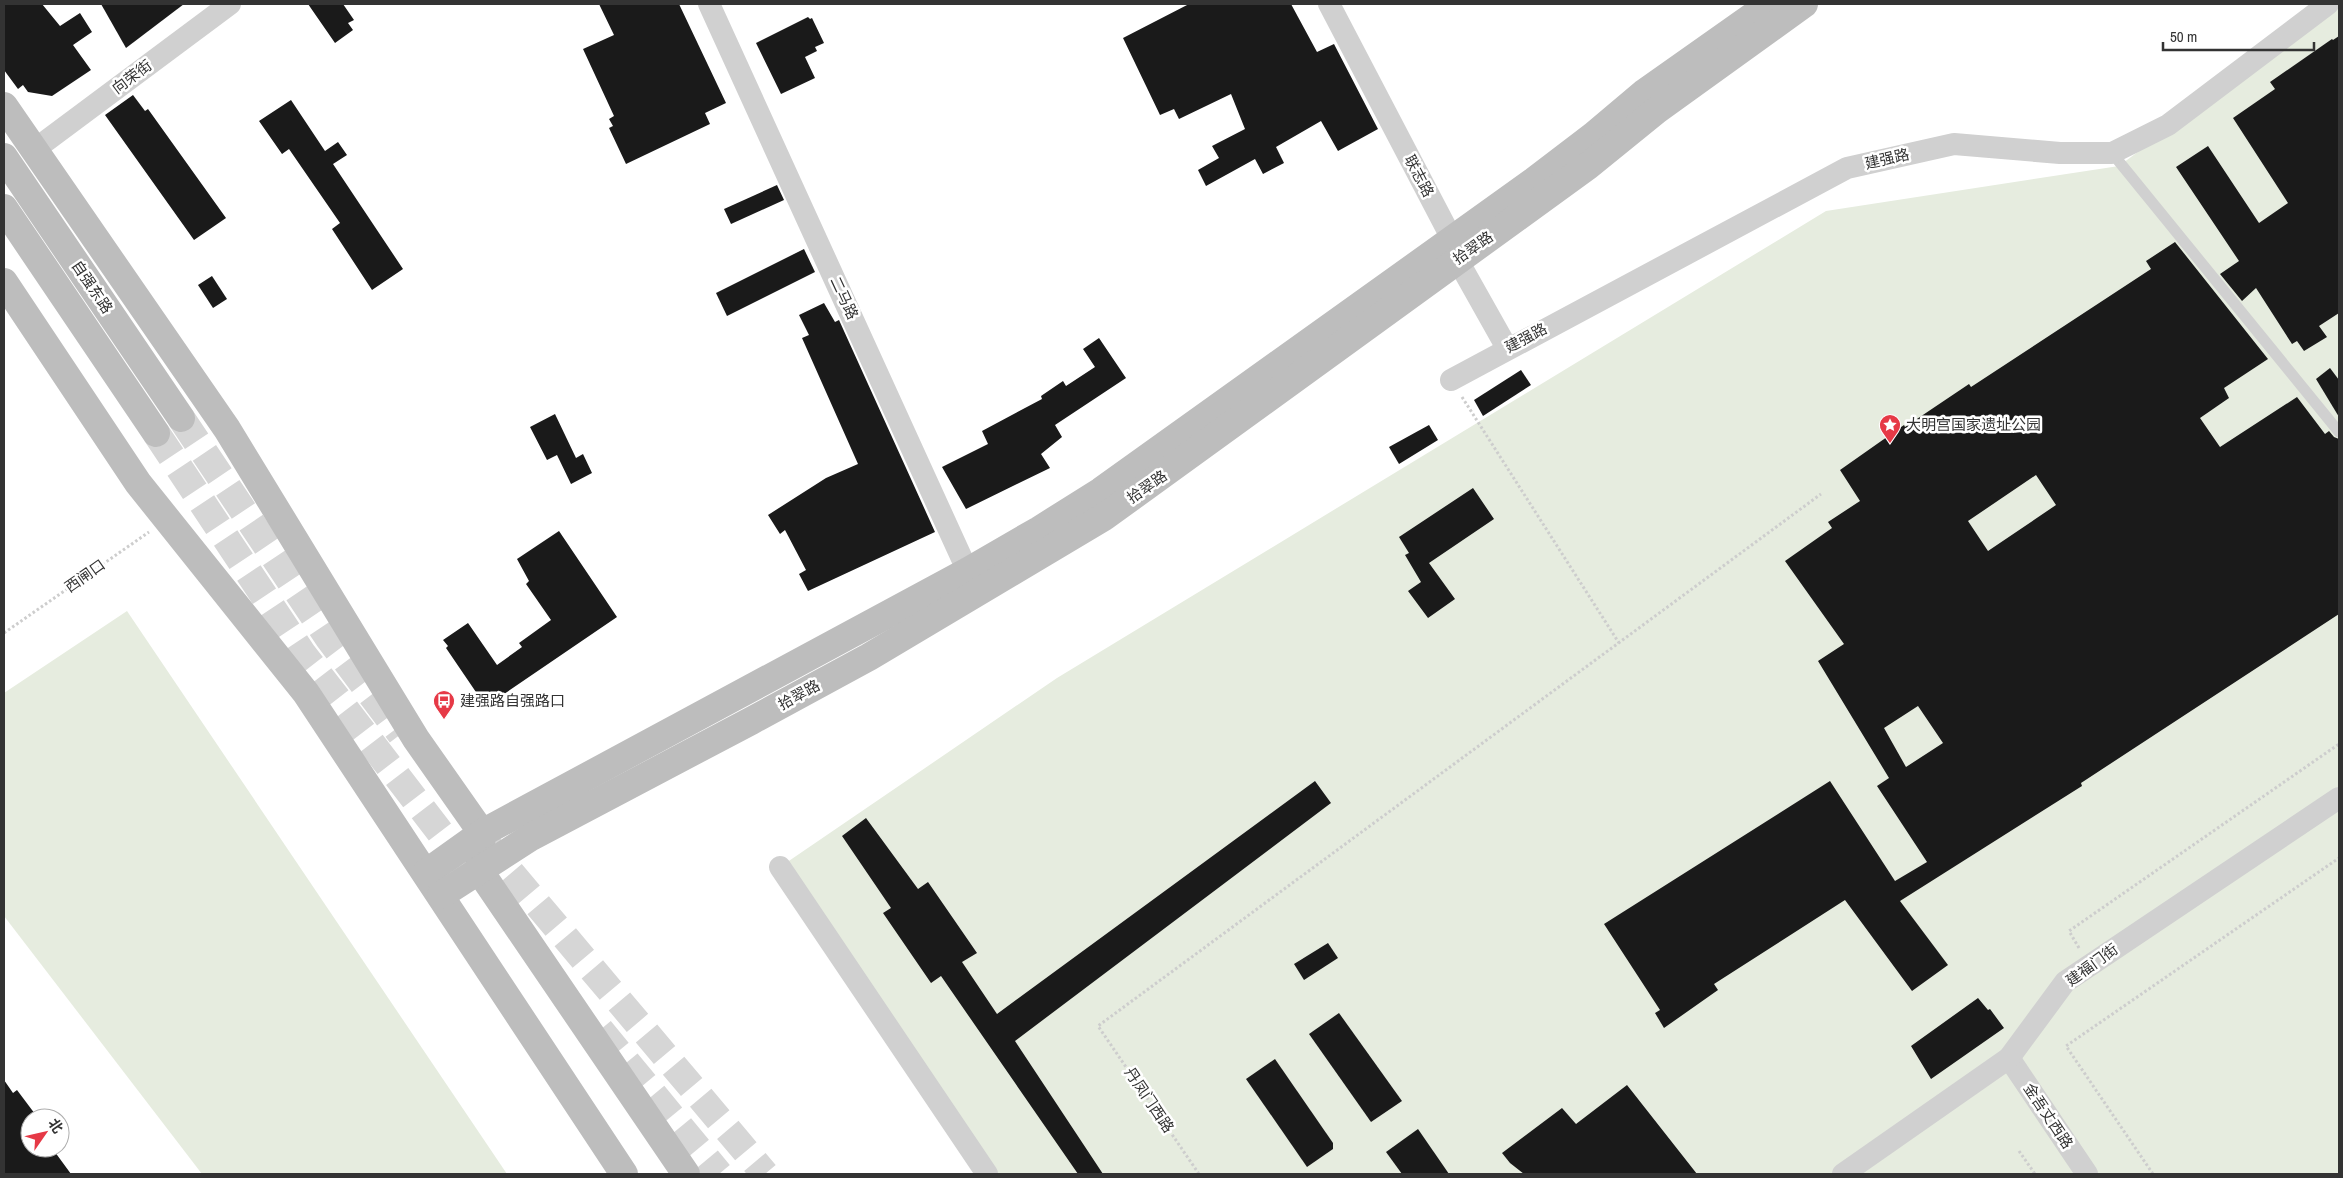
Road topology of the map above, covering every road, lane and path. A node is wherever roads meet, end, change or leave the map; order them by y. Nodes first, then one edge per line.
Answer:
1 (230, 4) edge
2 (709, 4) edge
3 (1329, 4) edge
4 (1770, 4) edge
5 (1804, 4) edge
6 (2328, 4) edge
7 (4, 106) edge
8 (34, 150) junction
9 (2112, 153) junction
10 (4, 157) edge
11 (4, 208) edge
12 (1455, 249) junction
13 (4, 282) edge
14 (1507, 348) junction
15 (1451, 380) joint
16 (181, 418) tunnel mouth
17 (2339, 432) edge
18 (156, 433) tunnel mouth
19 (1821, 494) dead end
20 (167, 520) junction
21 (973, 582) junction
22 (4, 632) edge
23 (1619, 643) junction
24 (2339, 744) edge
25 (2339, 798) edge
26 (482, 833) junction
27 (2339, 858) edge
28 (780, 867) dead end
29 (479, 870) junction
30 (434, 884) junction
31 (2090, 965) junction
32 (2009, 1058) junction
33 (2019, 1150) dead end
34 (624, 1174) edge
35 (686, 1174) edge
36 (987, 1174) edge
37 (1199, 1174) edge
38 (1843, 1174) edge
39 (2035, 1174) edge
40 (2087, 1174) edge
41 (2153, 1174) edge

1 - 8 street, 向荣街
2 - 21 street, 二马路
3 - 12 street, 联志路
4 - 12 main road, 拾翠路
5 - 12 main road, 拾翠路
6 - 9 street, 建强路
7 - 8 main road
8 - 26 main road
9 - 14 street, 建强路
9 - 17 lane
10 - 16 main road, 自强东路
11 - 18 main road, 自强东路
12 - 14 street, 联志路
12 - 21 main road, 拾翠路
13 - 20 main road
14 - 15 street, 建强路
15 - 23 path
19 - 23 path
20 - 22 path, 西闸口
20 - 30 main road
21 - 26 main road, 拾翠路
21 - 29 main road, 拾翠路
23 - 37 path, 丹凤门西路
24 - 31 path
25 - 31 street, 建福门街
26 - 29 main road
26 - 30 main road, 拾翠路
27 - 41 path
28 - 36 street
29 - 30 main road, 拾翠路
29 - 35 main road
30 - 34 main road
31 - 32 street, 建福门街
32 - 38 street, 建福门街
32 - 40 street, 金吾丈西路
33 - 39 path

